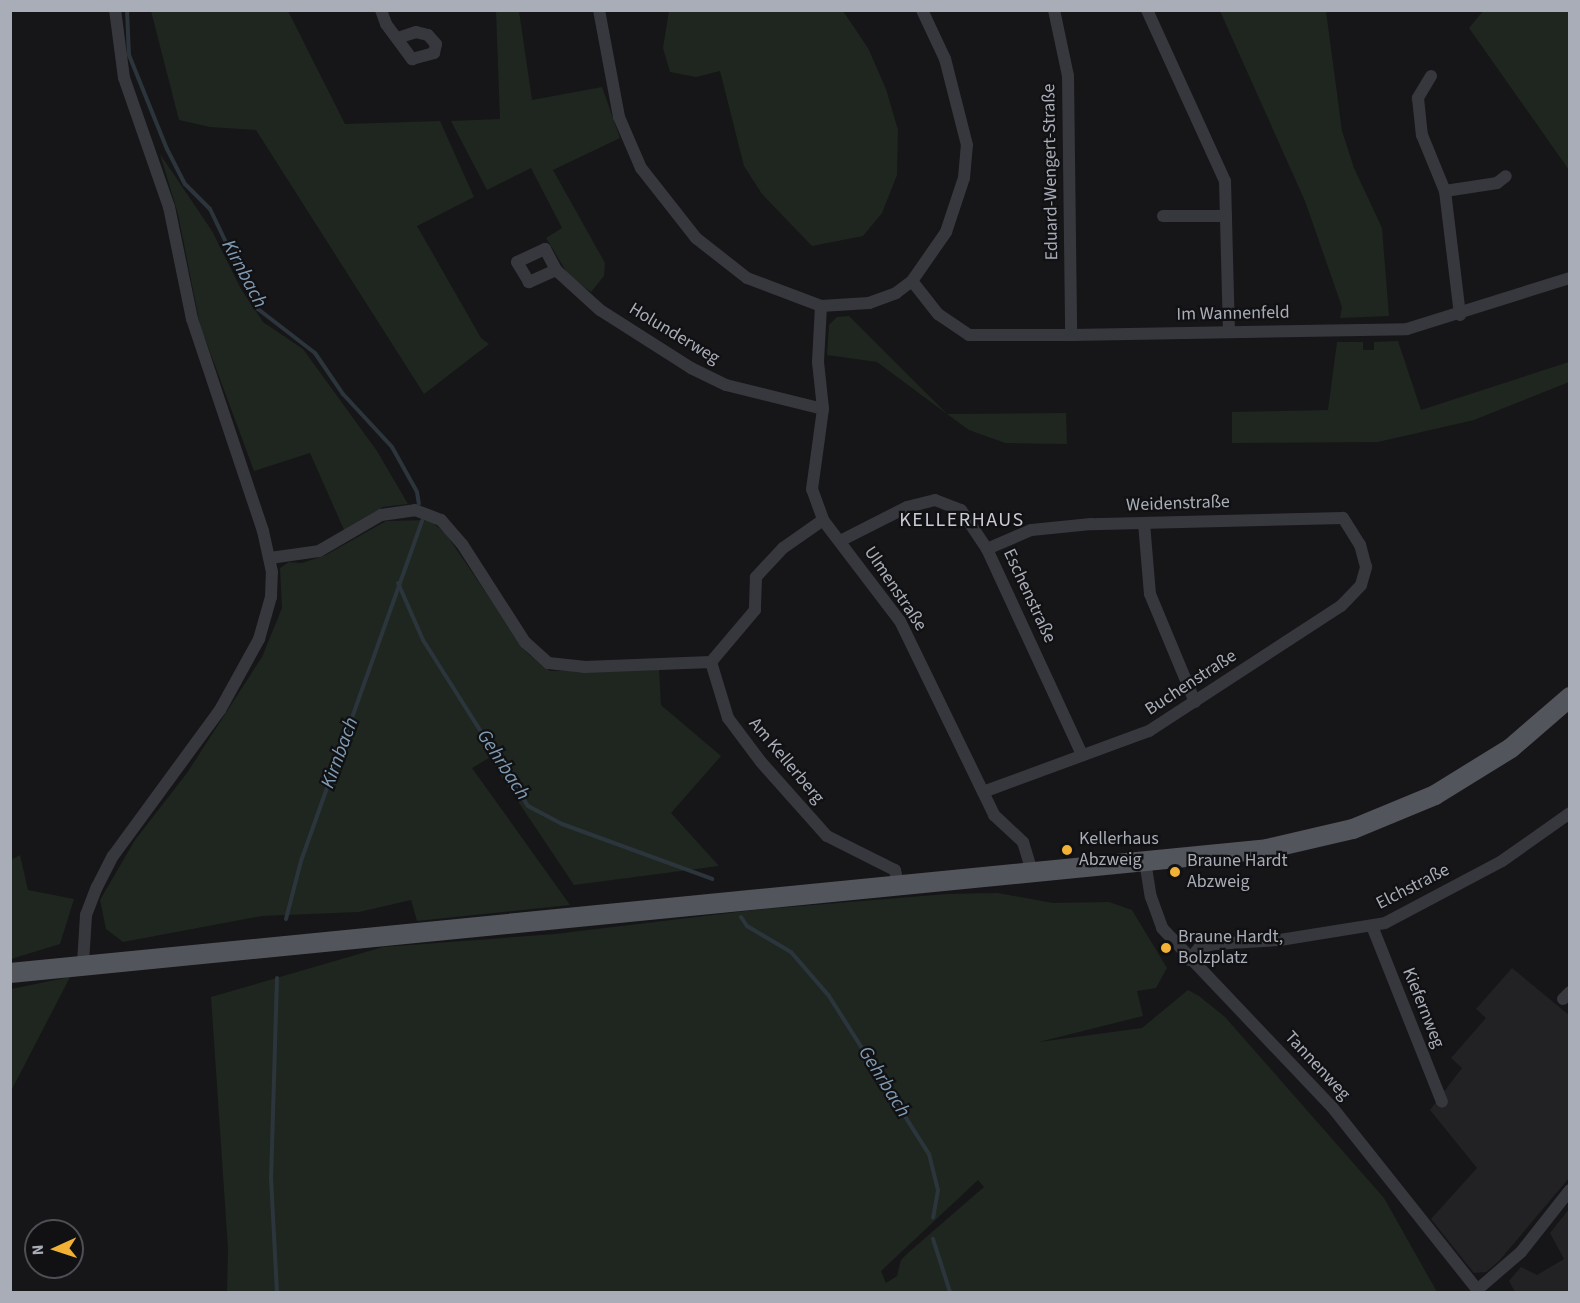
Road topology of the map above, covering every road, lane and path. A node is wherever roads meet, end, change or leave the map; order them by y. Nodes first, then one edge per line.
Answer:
1 (381, 10) edge
2 (599, 10) edge
3 (922, 10) edge
4 (1054, 10) edge
5 (1147, 10) edge
6 (115, 15) edge
7 (398, 38) dead end
8 (1431, 76) dead end
9 (1506, 176) dead end
10 (1444, 192) junction
11 (1163, 216) dead end
12 (1226, 216) junction
13 (556, 270) dead end
14 (1569, 278) edge
15 (912, 281) junction
16 (821, 306) junction
17 (1460, 315) junction
18 (1229, 332) junction
19 (1071, 335) junction
20 (823, 409) junction
21 (823, 520) junction
22 (1144, 523) junction
23 (840, 541) junction
24 (1360, 544) joint
25 (987, 549) junction
26 (270, 558) junction
27 (711, 662) junction
28 (1569, 697) edge
29 (1195, 702) junction
30 (1082, 755) junction
31 (983, 792) junction
32 (1569, 813) edge
33 (1145, 861) junction
34 (1032, 871) junction
35 (898, 884) junction
36 (1372, 926) junction
37 (1189, 960) junction
38 (83, 963) junction
39 (10, 973) edge
40 (1442, 1102) dead end
41 (1569, 1190) edge
42 (1478, 1292) edge

1 - 7 street
2 - 16 street
3 - 15 street
4 - 19 street, Eduard-Wengert-Straße
5 - 12 street
6 - 26 street
8 - 10 street
9 - 10 street
10 - 17 street
11 - 12 street
12 - 18 street
13 - 20 street, Holunderweg
14 - 17 street, Im Wannenfeld
15 - 16 street
15 - 19 street, Im Wannenfeld
16 - 20 street, Ulmenstraße
17 - 18 street, Im Wannenfeld
18 - 19 street, Im Wannenfeld
20 - 21 street, Ulmenstraße
21 - 23 street, Ulmenstraße
21 - 27 street
22 - 24 street, Weidenstraße
22 - 25 street, Weidenstraße
22 - 29 street
23 - 25 street, Eschenstraße
23 - 31 street, Ulmenstraße
24 - 29 street, Buchenstraße
25 - 30 street, Eschenstraße
26 - 27 street
26 - 38 street
27 - 35 street, Am Kellerberg
28 - 33 main road
29 - 30 street, Buchenstraße
30 - 31 street, Buchenstraße
31 - 34 street, Ulmenstraße
32 - 36 street, Elchstraße
33 - 34 main road
33 - 37 street, Tannenweg
34 - 35 main road
35 - 38 main road
36 - 37 street, Elchstraße
36 - 40 street, Kiefernweg
37 - 42 street, Tannenweg
38 - 39 main road
41 - 42 street

